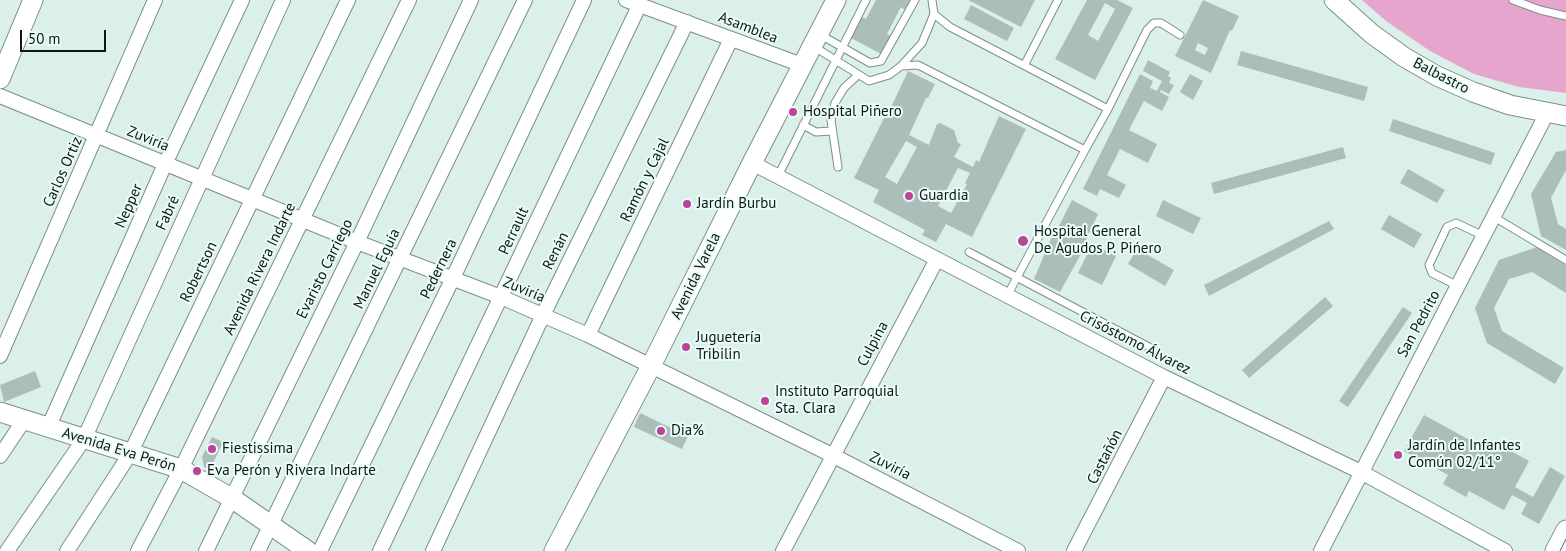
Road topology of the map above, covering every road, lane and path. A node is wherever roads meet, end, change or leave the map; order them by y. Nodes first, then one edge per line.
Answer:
1 (33, 0) edge
2 (154, 0) edge
3 (242, 0) edge
4 (283, 0) edge
5 (348, 0) edge
6 (408, 0) edge
7 (471, 0) edge
8 (525, 0) edge
9 (584, 0) edge
10 (626, 0) edge
11 (836, 0) edge
12 (866, 0) edge
13 (915, 0) edge
14 (932, 0) edge
15 (1058, 0) edge
16 (1334, 0) edge
17 (1513, 0) edge
18 (639, 6) junction
19 (934, 14) junction
20 (1566, 16) edge
21 (687, 22) junction
22 (1180, 35) dead end
23 (731, 39) junction
24 (816, 40) junction
25 (842, 48) junction
26 (835, 60) junction
27 (1025, 64) junction
28 (802, 65) junction
29 (901, 66) junction
30 (858, 75) junction
31 (0, 79) edge
32 (0, 96) edge
33 (1108, 109) junction
34 (1547, 114) junction
35 (1566, 116) edge
36 (803, 126) junction
37 (832, 131) junction
38 (97, 136) junction
39 (1085, 150) junction
40 (752, 163) junction
41 (165, 164) junction
42 (838, 167) dead end
43 (778, 176) junction
44 (202, 178) junction
45 (252, 198) junction
46 (1494, 217) junction
47 (302, 220) junction
48 (1484, 236) junction
49 (356, 242) junction
50 (969, 252) dead end
51 (936, 259) junction
52 (400, 260) junction
53 (1566, 260) edge
54 (1017, 277) junction
55 (452, 280) junction
56 (1458, 286) junction
57 (1007, 296) junction
58 (501, 297) junction
59 (543, 315) junction
60 (588, 335) junction
61 (1150, 347) dead end
62 (0, 356) edge
63 (652, 364) junction
64 (1164, 377) junction
65 (0, 412) edge
66 (24, 420) junction
67 (48, 428) junction
68 (84, 439) junction
69 (130, 454) junction
70 (832, 454) junction
71 (0, 456) edge
72 (181, 469) junction
73 (1361, 472) junction
74 (233, 499) junction
75 (271, 526) junction
76 (1566, 530) edge
77 (7, 551) edge
78 (67, 551) edge
79 (138, 551) edge
80 (206, 551) edge
81 (258, 551) edge
82 (308, 551) edge
83 (320, 551) edge
84 (380, 551) edge
85 (434, 551) edge
86 (554, 551) edge
87 (782, 551) edge
88 (1018, 551) edge
89 (1074, 551) edge
90 (1321, 551) edge
91 (1505, 551) edge
92 (1555, 551) edge

1 - 31 main road
2 - 38 street, Carlos Ortiz
3 - 41 street, Nepper
4 - 44 street, Fabré
5 - 45 street, Robertson
6 - 47 street, Avenida Rivera Indarte
7 - 49 street, Evaristo Carriego
8 - 52 street, Manuel Eguía
9 - 55 street, Pedernera
10 - 18 street, Asamblea
11 - 24 main road, Avenida Varela
12 - 25 lane
13 - 25 lane
14 - 19 lane
15 - 27 lane
16 - 34 main road, Balbastro
17 - 20 lane
18 - 21 street, Asamblea
18 - 58 street, Perrault
19 - 27 lane
19 - 29 lane
21 - 23 street, Asamblea
21 - 59 street, Renán
22 - 33 lane
23 - 28 street, Asamblea
23 - 60 street, Ramón y Cajal
24 - 25 lane
24 - 26 lane
24 - 28 main road, Avenida Varela
25 - 26 lane
26 - 30 lane
26 - 36 lane
27 - 33 lane
28 - 40 main road, Avenida Varela
29 - 30 lane
29 - 39 lane
30 - 37 lane
32 - 38 street, Zuviría
33 - 39 lane
34 - 35 main road, Balbastro
34 - 46 street, San Pedrito
36 - 37 lane
36 - 43 lane
37 - 42 lane
38 - 41 street, Zuviría
38 - 62 street, Carlos Ortiz
39 - 54 lane
40 - 43 street, Crisóstomo Álvarez
40 - 63 main road, Avenida Varela
41 - 44 street, Zuviría
41 - 67 street, Nepper
43 - 51 street, Crisóstomo Álvarez
44 - 45 street, Zuviría
44 - 68 street, Fabré
45 - 47 street, Zuviría
45 - 69 street, Robertson
46 - 48 street, San Pedrito
46 - 53 lane
47 - 49 street, Zuviría
47 - 72 street, Avenida Rivera Indarte
48 - 56 street, San Pedrito
48 - 56 lane
49 - 52 street, Zuviría
49 - 74 street, Evaristo Carriego
50 - 54 lane
51 - 57 street, Crisóstomo Álvarez
51 - 70 street, Culpina
52 - 55 street, Zuviría
52 - 75 street, Manuel Eguía
54 - 57 lane
54 - 61 lane
55 - 58 street, Zuviría
55 - 83 street, Pedernera
56 - 73 street, San Pedrito
57 - 64 street, Crisóstomo Álvarez
58 - 59 street, Zuviría
58 - 84 street, Perrault
59 - 60 street, Zuviría
59 - 85 street, Renán
60 - 63 street, Zuviría
63 - 70 street, Zuviría
63 - 86 main road, Avenida Varela
64 - 73 street, Crisóstomo Álvarez
64 - 89 street, Castañón
65 - 66 main road, Avenida Eva Perón
66 - 67 main road, Avenida Eva Perón
66 - 71 street
67 - 68 main road, Avenida Eva Perón
68 - 69 main road, Avenida Eva Perón
68 - 77 street, Fabré
69 - 72 main road, Avenida Eva Perón
69 - 78 street, Robertson
70 - 87 street, Culpina
70 - 88 street, Zuviría
72 - 74 main road, Avenida Eva Perón
72 - 79 street, Avenida Rivera Indarte
73 - 90 street, San Pedrito
73 - 91 street, Crisóstomo Álvarez
74 - 75 main road, Avenida Eva Perón
74 - 80 street, Evaristo Carriego
75 - 81 street, Manuel Eguía
75 - 82 main road, Avenida Eva Perón
76 - 92 main road

